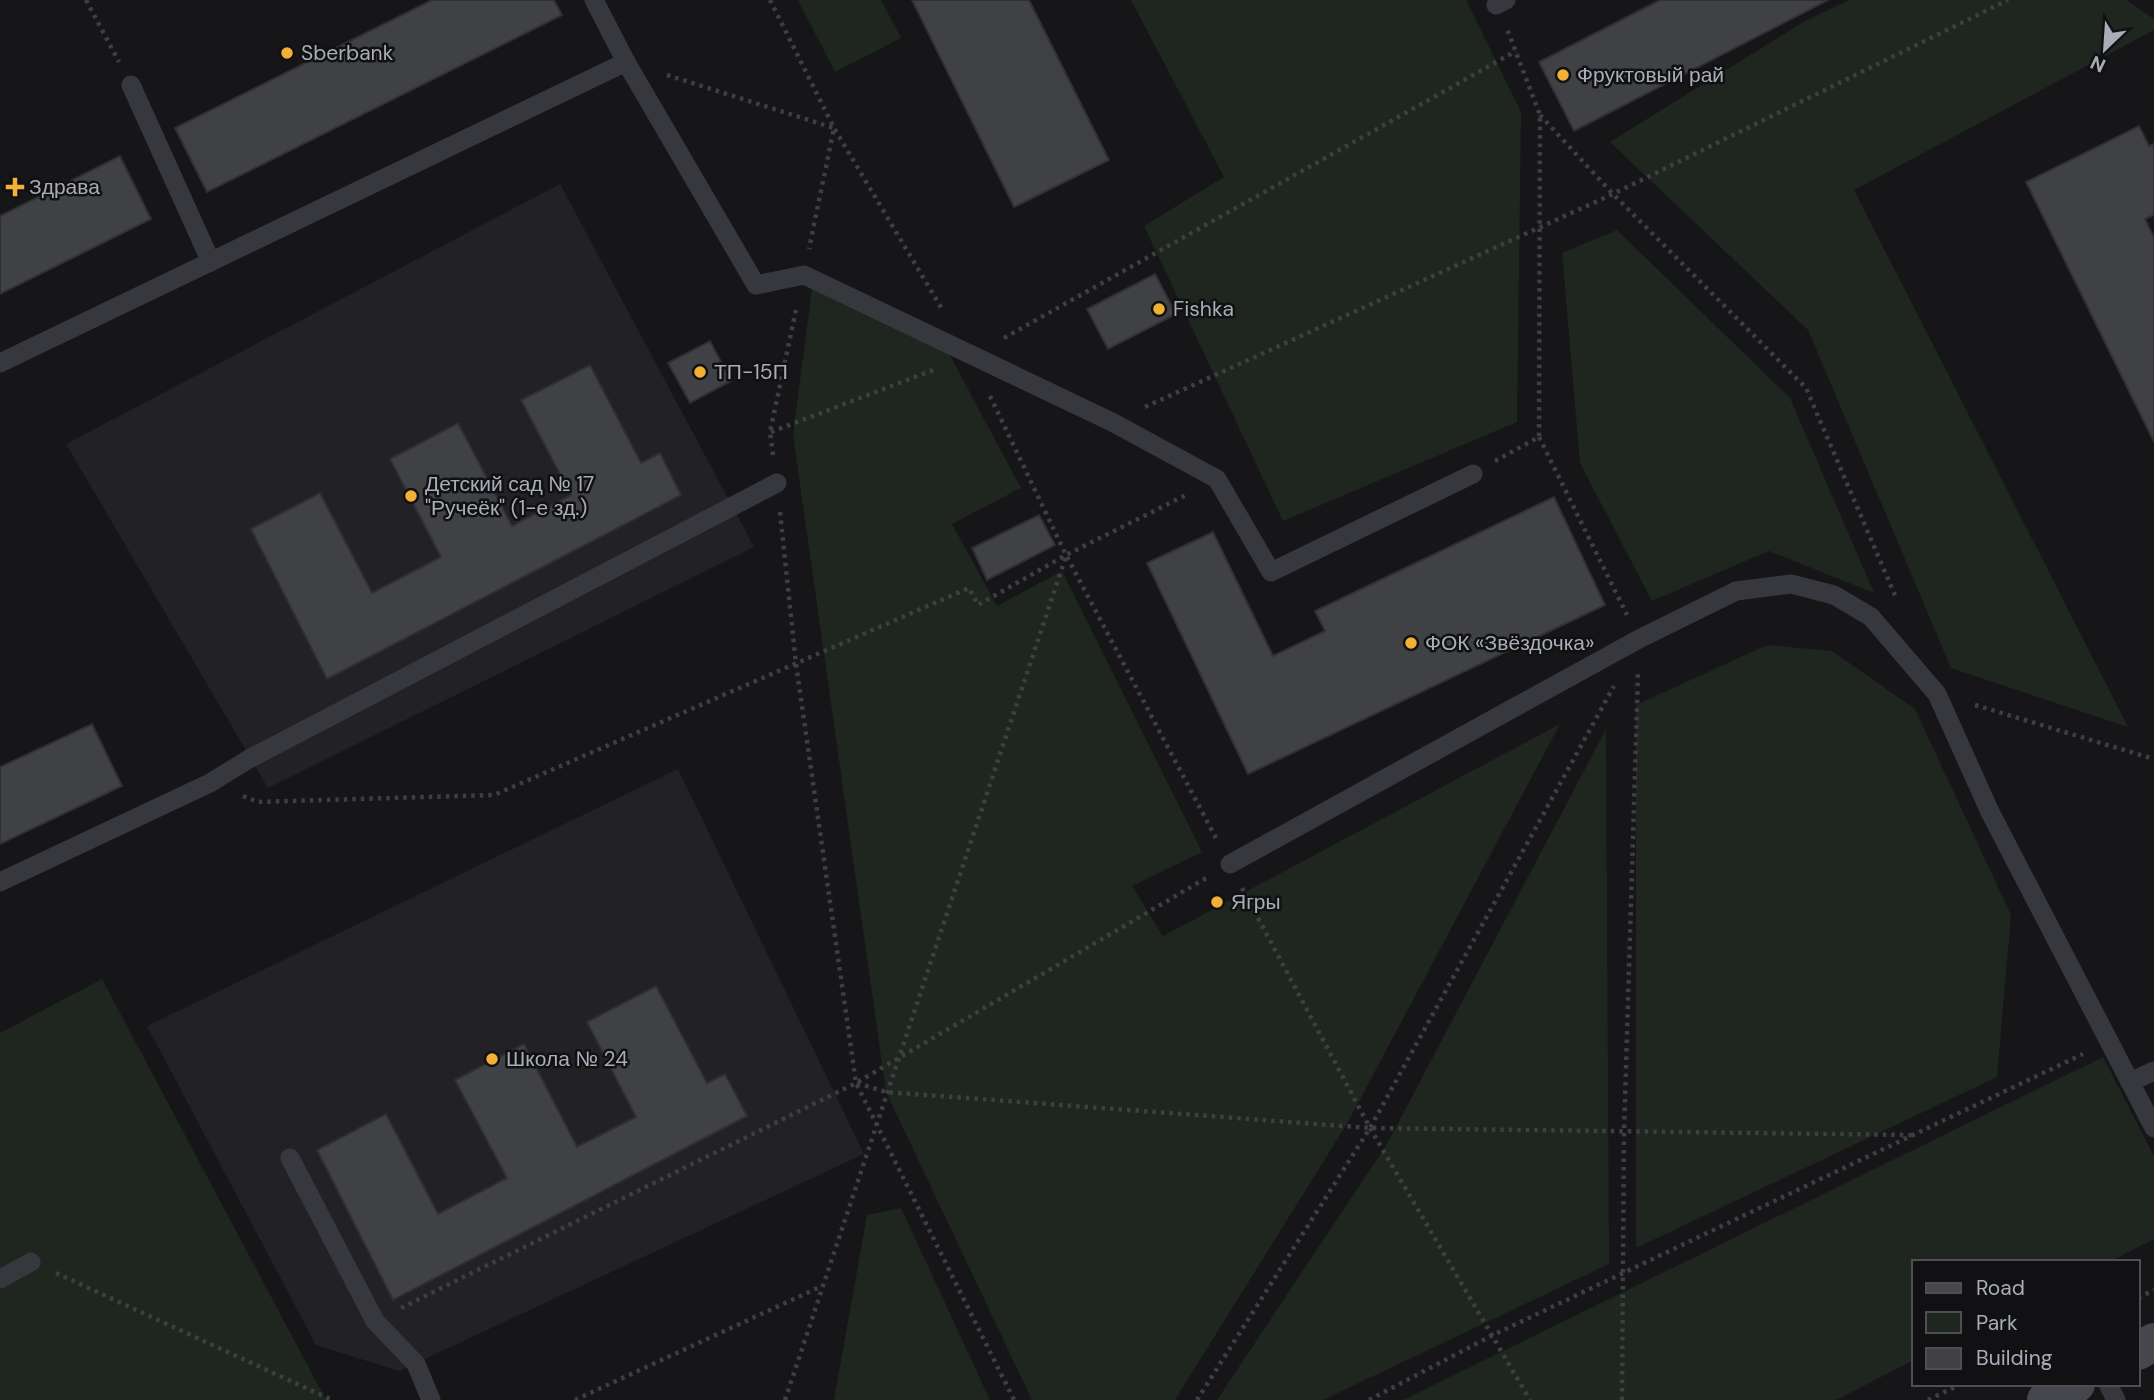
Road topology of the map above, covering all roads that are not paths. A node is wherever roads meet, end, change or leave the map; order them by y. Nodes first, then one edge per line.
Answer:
1 (594, 0) edge
2 (626, 62) junction
3 (131, 85) road end
4 (211, 262) junction
5 (0, 363) edge
6 (1473, 474) road end
7 (778, 483) road end
8 (1230, 864) road end
9 (0, 881) edge
10 (2154, 1071) edge
11 (2130, 1082) junction
12 (2154, 1128) edge
13 (290, 1158) dead end
14 (31, 1262) road end
15 (0, 1279) edge
16 (2072, 1386) edge
17 (431, 1400) edge
18 (2046, 1400) edge

1 - 2 lane
2 - 4 lane
2 - 6 lane
3 - 4 lane
4 - 5 lane
7 - 9 lane
8 - 11 lane
10 - 11 lane
11 - 12 lane
13 - 17 lane
14 - 15 lane
16 - 18 street

